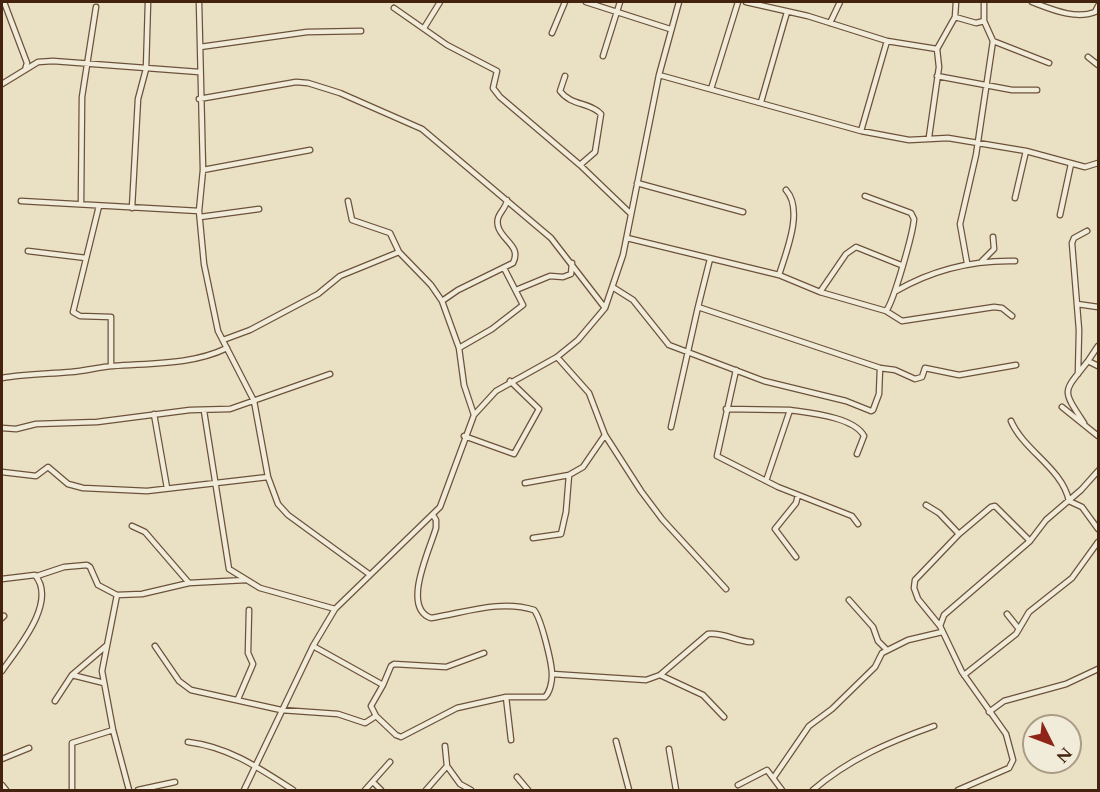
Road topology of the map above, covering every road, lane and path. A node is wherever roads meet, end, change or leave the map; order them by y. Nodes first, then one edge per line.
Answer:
1 (4, 2) edge
2 (148, 2) edge
3 (199, 2) edge
4 (440, 2) edge
5 (565, 2) edge
6 (586, 2) edge
7 (620, 2) edge
8 (679, 2) edge
9 (738, 2) edge
10 (746, 2) edge
11 (840, 2) edge
12 (956, 2) edge
13 (984, 2) edge
14 (1032, 2) edge
15 (1098, 6) edge
16 (96, 7) dead end
17 (394, 8) dead end
18 (788, 12) junction
19 (618, 13) junction
20 (955, 17) junction
21 (984, 21) junction
22 (830, 23) junction
23 (424, 28) junction
24 (670, 29) junction
25 (361, 31) dead end
26 (552, 33) dead end
27 (887, 41) junction
28 (993, 41) junction
29 (200, 47) junction
30 (937, 49) junction
31 (603, 56) dead end
32 (1088, 57) dead end
33 (88, 62) junction
34 (1049, 63) dead end
35 (1098, 64) edge
36 (146, 69) junction
37 (25, 70) junction
38 (199, 72) junction
39 (659, 75) junction
40 (565, 76) dead end
41 (937, 76) junction
42 (2, 84) edge
43 (985, 85) junction
44 (711, 88) junction
45 (1037, 90) dead end
46 (199, 99) junction
47 (761, 102) junction
48 (861, 131) junction
49 (928, 137) junction
50 (977, 144) junction
51 (310, 150) dead end
52 (1026, 151) junction
53 (1098, 163) edge
54 (1071, 164) junction
55 (580, 165) junction
56 (203, 170) junction
57 (637, 183) junction
58 (786, 190) dead end
59 (865, 196) dead end
60 (1015, 198) dead end
61 (507, 200) junction
62 (21, 201) dead end
63 (348, 201) dead end
64 (81, 204) junction
65 (99, 206) junction
66 (132, 208) junction
67 (259, 210) dead end
68 (199, 211) junction
69 (743, 212) dead end
70 (631, 214) junction
71 (1060, 216) dead end
72 (200, 217) junction
73 (1088, 231) dead end
74 (993, 237) dead end
75 (627, 238) junction
76 (28, 250) dead end
77 (399, 252) junction
78 (86, 258) junction
79 (710, 259) junction
80 (982, 261) junction
81 (1015, 261) dead end
82 (572, 263) junction
83 (967, 263) junction
84 (901, 265) junction
85 (504, 268) junction
86 (779, 275) junction
87 (614, 288) junction
88 (516, 290) junction
89 (897, 291) junction
90 (820, 292) junction
91 (442, 301) junction
92 (1077, 304) junction
93 (698, 307) junction
94 (1098, 307) edge
95 (605, 308) junction
96 (886, 311) junction
97 (1012, 316) dead end
98 (223, 340) junction
99 (1098, 346) edge
100 (227, 348) junction
101 (459, 348) junction
102 (689, 352) junction
103 (556, 357) junction
104 (1088, 361) junction
105 (1016, 365) dead end
106 (111, 366) junction
107 (1098, 366) edge
108 (880, 368) junction
109 (736, 370) junction
110 (330, 374) dead end
111 (1078, 374) junction
112 (2, 378) edge
113 (510, 381) junction
114 (254, 402) junction
115 (1062, 407) dead end
116 (726, 409) junction
117 (790, 410) junction
118 (204, 411) junction
119 (154, 414) junction
120 (474, 415) junction
121 (1011, 421) dead end
122 (1084, 423) junction
123 (671, 427) dead end
124 (2, 428) edge
125 (1098, 428) edge
126 (1094, 432) junction
127 (605, 435) junction
128 (464, 436) junction
129 (1098, 436) edge
130 (857, 454) dead end
131 (1098, 471) edge
132 (2, 472) edge
133 (569, 475) junction
134 (268, 477) junction
135 (214, 481) junction
136 (766, 481) junction
137 (525, 483) dead end
138 (167, 488) junction
139 (798, 495) junction
140 (1070, 501) junction
141 (926, 504) dead end
142 (433, 515) junction
143 (858, 524) dead end
144 (132, 526) dead end
145 (1098, 529) edge
146 (959, 534) junction
147 (533, 538) dead end
148 (1030, 541) junction
149 (1098, 542) edge
150 (796, 557) dead end
151 (369, 574) junction
152 (37, 576) junction
153 (2, 579) edge
154 (246, 580) junction
155 (189, 583) junction
156 (726, 589) dead end
157 (117, 595) junction
158 (849, 600) dead end
159 (335, 609) junction
160 (249, 610) dead end
161 (1007, 614) dead end
162 (1019, 628) junction
163 (941, 629) junction
164 (751, 642) dead end
165 (106, 646) junction
166 (155, 646) dead end
167 (313, 646) junction
168 (887, 650) junction
169 (483, 653) dead end
170 (1098, 669) edge
171 (2, 671) edge
172 (72, 675) junction
173 (552, 675) junction
174 (660, 675) junction
175 (964, 675) junction
176 (104, 683) junction
177 (383, 685) junction
178 (506, 697) junction
179 (238, 699) junction
180 (55, 701) dead end
181 (281, 710) junction
182 (989, 712) junction
183 (376, 716) junction
184 (724, 717) dead end
185 (934, 726) dead end
186 (112, 730) junction
187 (511, 740) dead end
188 (616, 741) dead end
189 (188, 742) dead end
190 (446, 746) dead end
191 (29, 748) dead end
192 (669, 749) dead end
193 (2, 759) edge
194 (390, 762) dead end
195 (256, 766) junction
196 (447, 766) junction
197 (517, 777) dead end
198 (774, 777) junction
199 (175, 782) dead end
200 (373, 782) junction
201 (2, 785) edge
202 (738, 785) dead end
203 (6, 790) edge
204 (72, 790) edge
205 (129, 790) edge
206 (138, 790) edge
207 (244, 790) edge
208 (293, 790) edge
209 (365, 790) edge
210 (381, 790) edge
211 (426, 790) edge
212 (471, 790) edge
213 (528, 790) edge
214 (629, 790) edge
215 (676, 790) edge
216 (782, 790) edge
217 (813, 790) edge
218 (958, 790) edge

1 - 37 street
2 - 36 street
3 - 29 street
4 - 23 street
5 - 26 street
6 - 19 street
7 - 19 street
8 - 24 street
9 - 44 street
10 - 18 street
11 - 22 street
12 - 20 street
13 - 21 street
14 - 15 street
16 - 33 street
17 - 23 street
18 - 22 street
18 - 47 street
19 - 24 street
19 - 31 street
20 - 21 street
20 - 30 street
21 - 28 street
22 - 27 street
23 - 55 street
24 - 39 street
25 - 29 street
27 - 30 street
27 - 48 street
28 - 34 street
28 - 43 street
29 - 38 street
30 - 41 street
32 - 35 street
33 - 36 street
33 - 37 street
33 - 64 street
36 - 38 street
36 - 66 street
37 - 42 street
38 - 46 street
39 - 44 street
39 - 57 street
40 - 55 street
41 - 43 street
41 - 49 street
43 - 45 street
43 - 50 street
44 - 47 street
46 - 56 street
46 - 61 street
47 - 48 street
48 - 49 street
49 - 50 street
50 - 52 street
50 - 83 street
51 - 56 street
52 - 54 street
52 - 60 street
53 - 54 street
54 - 71 street
55 - 70 street
56 - 68 street
57 - 69 street
57 - 70 street
58 - 86 street
59 - 84 street
61 - 82 street
61 - 85 street
62 - 64 street
63 - 77 street
64 - 65 street
65 - 66 street
65 - 78 street
66 - 68 street
67 - 72 street
68 - 72 street
70 - 75 street
72 - 98 street
73 - 92 street
74 - 80 street
75 - 79 street
75 - 87 street
76 - 78 street
77 - 91 street
77 - 98 street
78 - 106 street
79 - 86 street
79 - 93 street
80 - 81 street
80 - 83 street
82 - 88 street
82 - 95 street
83 - 89 street
84 - 89 street
84 - 90 street
85 - 88 street
85 - 91 street
86 - 90 street
87 - 95 street
87 - 102 street
88 - 101 street
89 - 96 street
90 - 96 street
91 - 101 street
92 - 94 street
92 - 111 street
93 - 102 street
93 - 108 street
95 - 103 street
96 - 97 street
98 - 100 street
99 - 104 street
100 - 106 street
100 - 114 street
101 - 120 street
102 - 109 street
102 - 123 street
103 - 113 street
103 - 127 street
104 - 107 street
104 - 111 street
105 - 108 street
106 - 112 street
108 - 109 street
109 - 116 street
110 - 114 street
111 - 122 street
113 - 120 street
113 - 128 street
114 - 118 street
114 - 134 street
115 - 122 street
116 - 117 street
116 - 136 street
117 - 130 street
117 - 136 street
118 - 119 street
118 - 135 street
119 - 124 street
119 - 138 street
120 - 128 street
121 - 140 street
122 - 126 street
125 - 126 street
126 - 129 street
127 - 133 street
127 - 156 street
128 - 142 street
131 - 140 street
132 - 138 street
133 - 137 street
133 - 147 street
134 - 135 street
134 - 151 street
135 - 138 street
135 - 154 street
136 - 139 street
139 - 143 street
139 - 150 street
140 - 145 street
140 - 148 street
141 - 146 street
142 - 151 street
142 - 173 street
144 - 155 street
146 - 148 street
146 - 163 street
148 - 163 street
149 - 162 street
151 - 159 street
152 - 153 street
152 - 157 street
152 - 171 street
154 - 155 street
154 - 159 street
155 - 157 street
157 - 165 street
158 - 168 street
159 - 167 street
160 - 179 street
161 - 162 street
162 - 175 street
163 - 168 street
163 - 175 street
164 - 174 street
165 - 172 street
165 - 176 street
166 - 179 street
167 - 177 street
167 - 181 street
168 - 198 street
169 - 177 street
170 - 182 street
172 - 176 street
172 - 180 street
173 - 174 street
173 - 178 street
174 - 184 street
175 - 182 street
176 - 186 street
177 - 183 street
178 - 183 street
178 - 187 street
179 - 181 street
181 - 183 street
181 - 195 street
182 - 218 street
185 - 217 street
186 - 204 street
186 - 205 street
188 - 214 street
189 - 195 street
190 - 196 street
191 - 193 street
192 - 215 street
194 - 200 street
195 - 207 street
195 - 208 street
196 - 211 street
196 - 212 street
197 - 213 street
198 - 202 street
198 - 216 street
199 - 206 street
200 - 209 street
200 - 210 street
201 - 203 street

